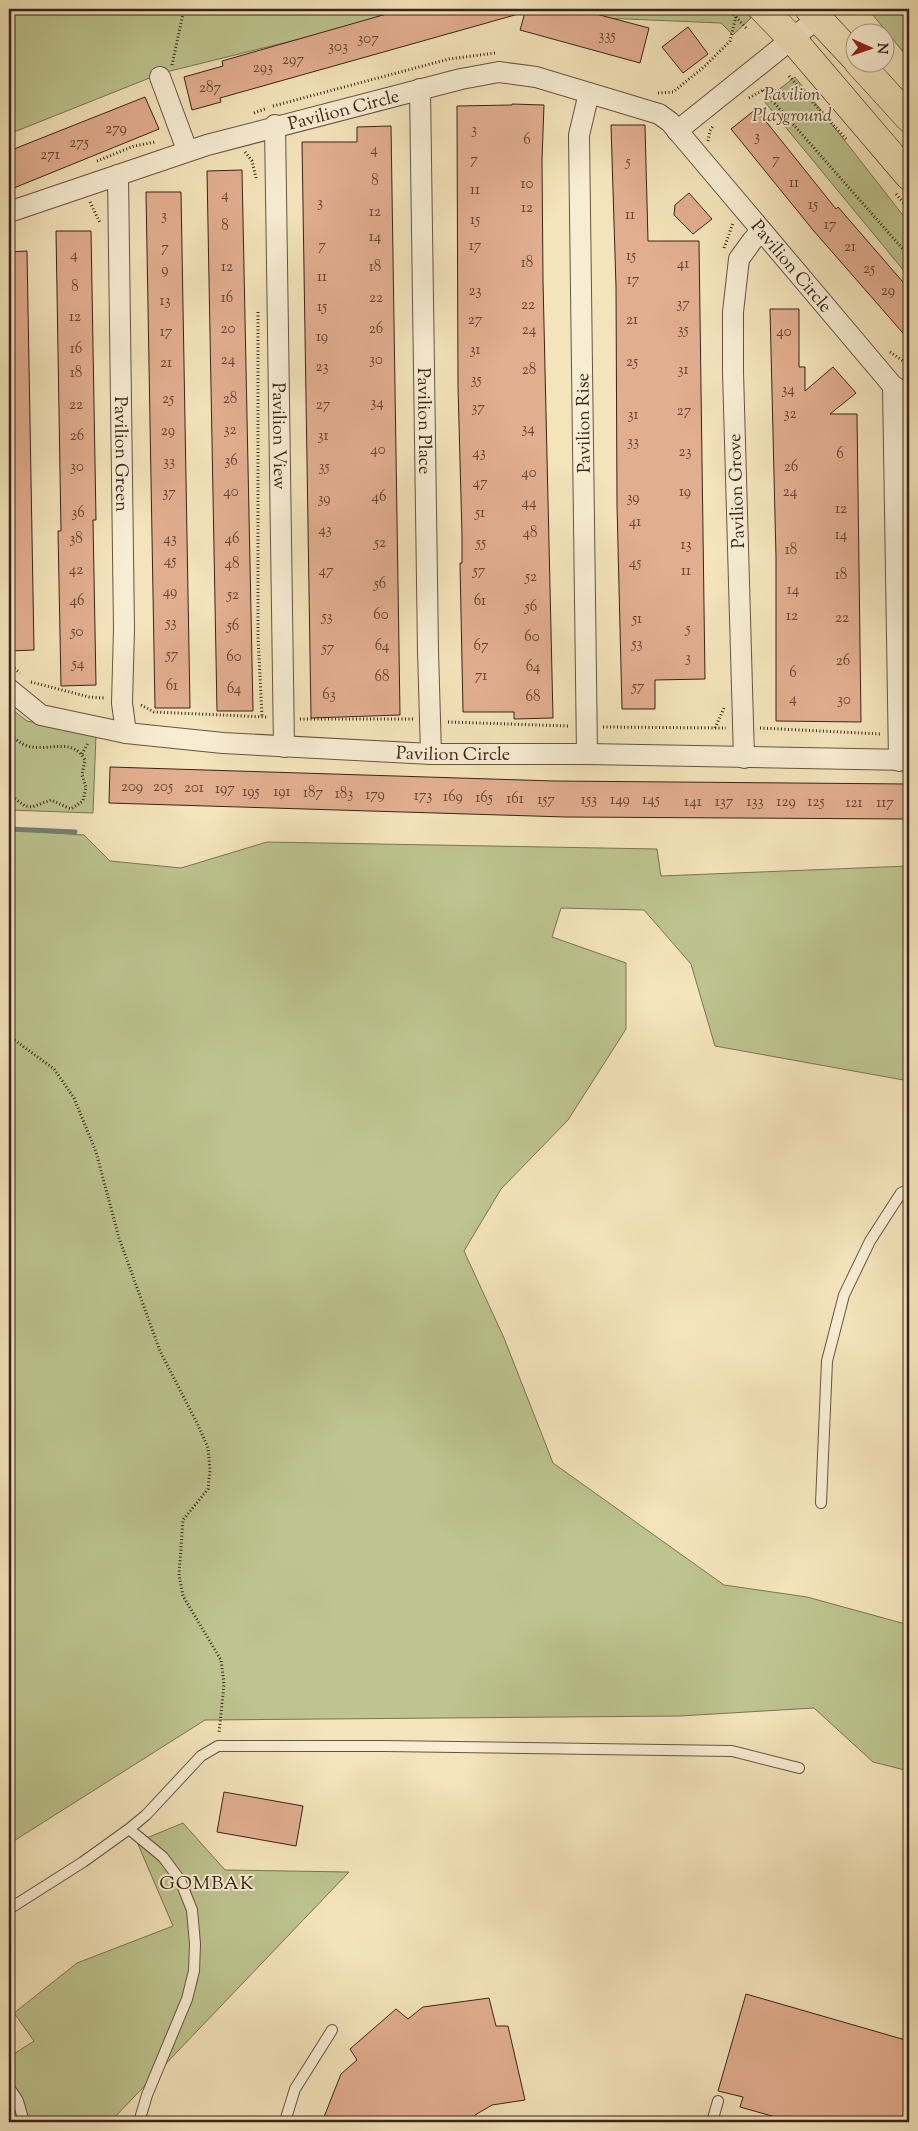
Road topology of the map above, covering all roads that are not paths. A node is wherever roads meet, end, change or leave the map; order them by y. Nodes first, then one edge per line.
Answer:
1 (814, 13) edge
2 (755, 19) edge
3 (793, 40) junction
4 (846, 48) edge
5 (867, 72) edge
6 (167, 75) road end
7 (420, 89) junction
8 (589, 93) junction
9 (909, 118) edge
10 (275, 126) junction
11 (677, 131) junction
12 (188, 150) junction
13 (118, 175) junction
14 (909, 176) edge
15 (9, 212) edge
16 (756, 236) junction
17 (901, 390) edge
18 (15, 681) edge
19 (126, 733) junction
20 (284, 747) junction
21 (431, 754) junction
22 (587, 754) junction
23 (744, 758) junction
24 (904, 761) edge
25 (909, 1190) edge
26 (821, 1503) dead end
27 (799, 1768) dead end
28 (129, 1829) junction
29 (9, 1909) edge
30 (332, 2030) dead end
31 (9, 2087) edge
32 (718, 2101) dead end
33 (24, 2122) edge
34 (139, 2122) edge
35 (288, 2122) edge
36 (712, 2122) edge

1 - 3 street
1 - 4 main road
2 - 3 main road
3 - 11 street
3 - 14 main road
5 - 9 main road
6 - 12 street
7 - 8 street, Pavilion Circle
7 - 10 street, Pavilion Circle
7 - 21 street, Pavilion Place
8 - 11 street, Pavilion Circle
8 - 22 street, Pavilion Rise
10 - 12 street, Pavilion Circle
10 - 20 street, Pavilion View
11 - 16 street, Pavilion Circle
12 - 13 street, Pavilion Circle
13 - 15 street, Pavilion Circle
13 - 19 street, Pavilion Green
16 - 17 street, Pavilion Circle
16 - 23 street, Pavilion Grove
17 - 24 street
18 - 19 street, Pavilion Circle
19 - 20 street, Pavilion Circle
20 - 21 street, Pavilion Circle
21 - 22 street, Pavilion Circle
22 - 23 street, Pavilion Circle
23 - 24 street, Pavilion Circle
25 - 26 lane
27 - 28 lane
28 - 29 lane
28 - 34 lane
30 - 35 lane
31 - 33 lane
32 - 36 lane

